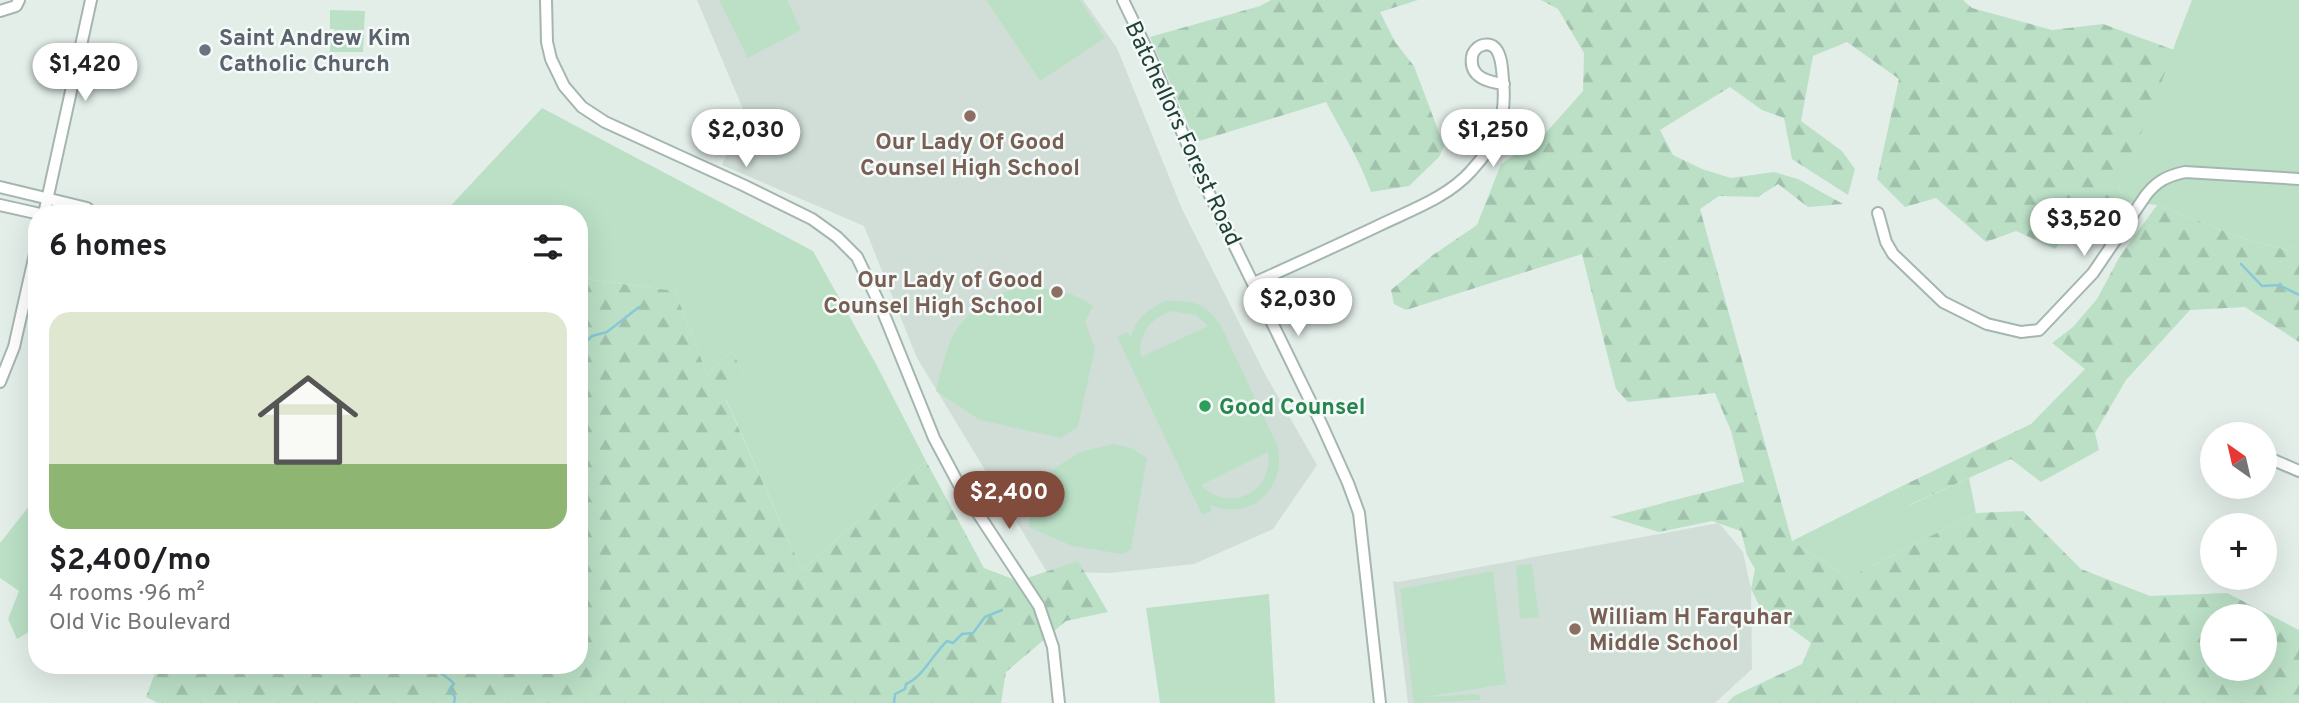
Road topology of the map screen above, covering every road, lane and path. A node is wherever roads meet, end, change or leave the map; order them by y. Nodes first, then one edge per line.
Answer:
1 (19, 0) edge
2 (91, 0) edge
3 (546, 0) edge
4 (1123, 0) edge
5 (0, 11) edge
6 (1504, 84) dead end
7 (2299, 179) edge
8 (0, 187) edge
9 (48, 199) junction
10 (0, 205) edge
11 (46, 205) edge
12 (74, 205) edge
13 (28, 211) edge
14 (1878, 213) dead end
15 (1254, 284) junction
16 (28, 285) edge
17 (0, 382) edge
18 (2277, 462) edge
19 (2299, 471) edge
20 (1059, 703) edge
21 (1380, 703) edge

1 - 5 street
2 - 9 street
3 - 20 street
4 - 15 street, Batchellors Forest Road
6 - 15 street
7 - 14 street
8 - 9 street
9 - 11 street
9 - 12 street
10 - 13 street
15 - 21 street, Batchellors Forest Road
16 - 17 street
18 - 19 street

